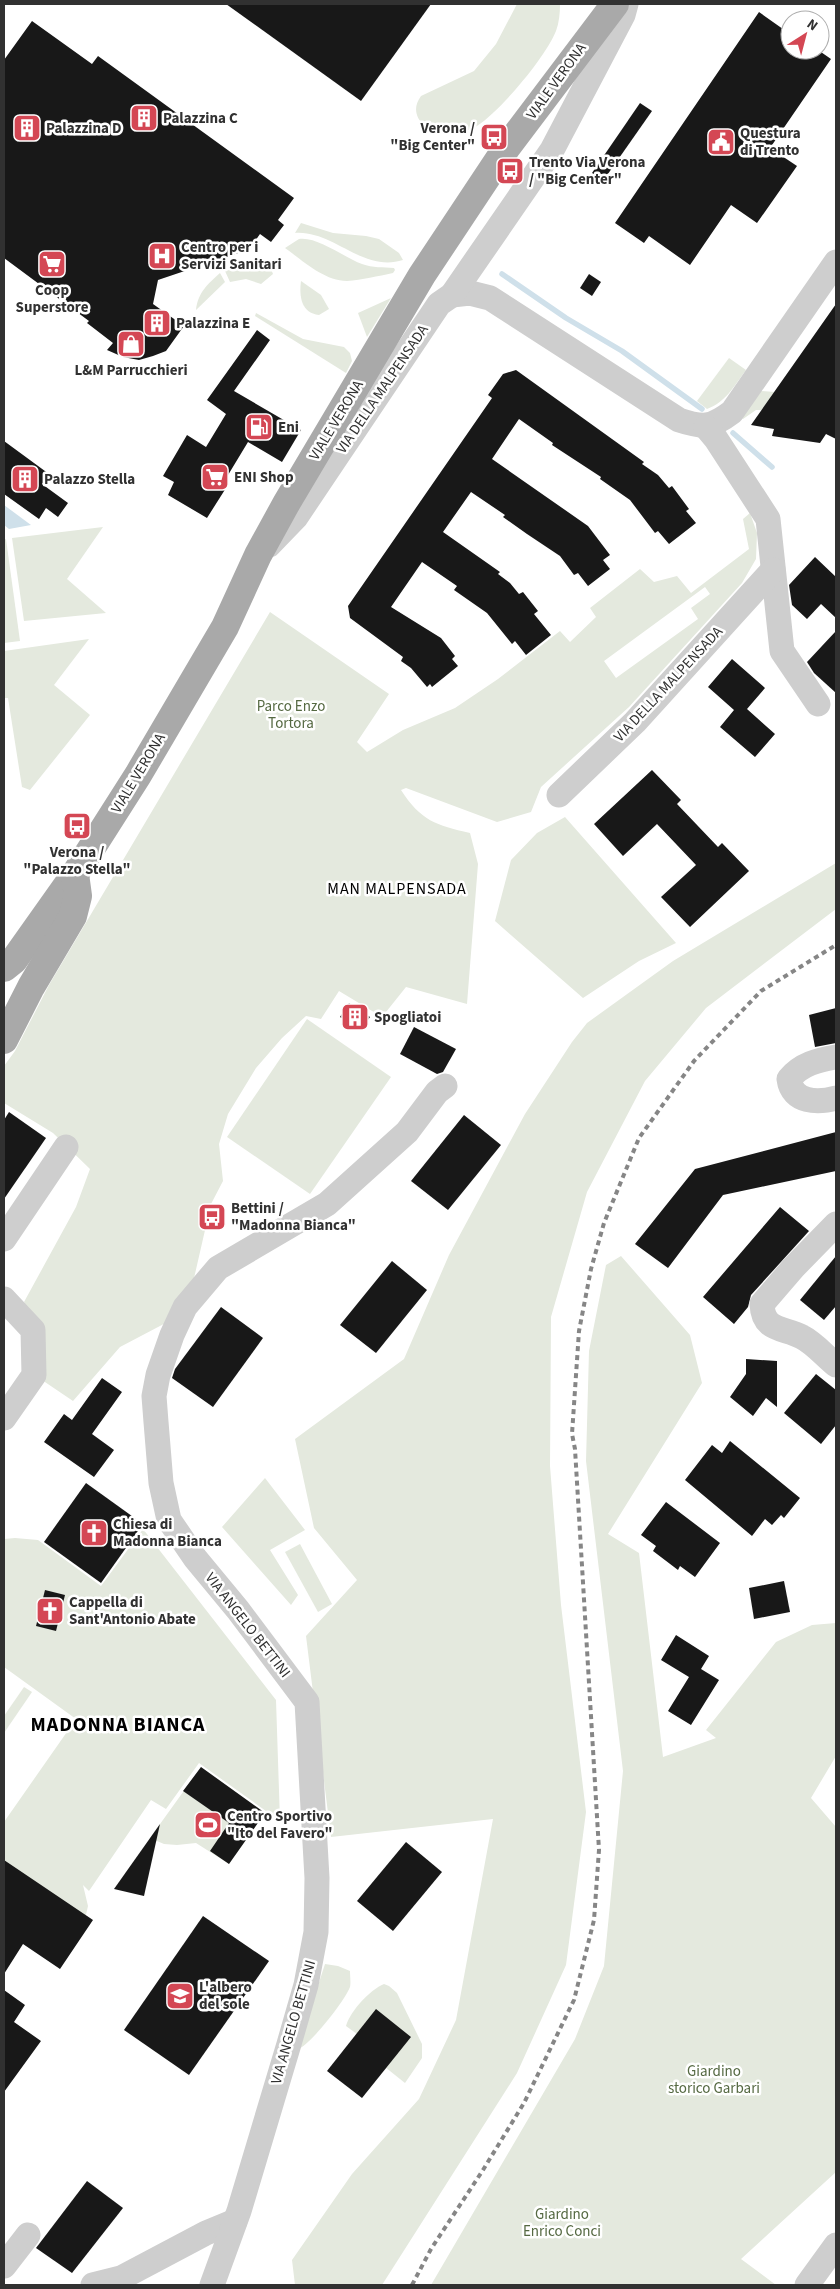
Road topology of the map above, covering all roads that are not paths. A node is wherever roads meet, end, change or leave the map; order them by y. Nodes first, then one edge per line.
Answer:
1 (614, 4) edge
2 (626, 4) edge
3 (480, 254) junction
4 (836, 262) edge
5 (452, 295) junction
6 (490, 298) junction
7 (706, 427) junction
8 (258, 555) junction
9 (773, 570) junction
10 (818, 704) dead end
11 (558, 795) dead end
12 (76, 874) junction
13 (37, 929) junction
14 (4, 955) edge
15 (4, 968) edge
16 (4, 1040) edge
17 (836, 1057) edge
18 (445, 1086) dead end
19 (836, 1098) edge
20 (66, 1147) dead end
21 (836, 1224) edge
22 (4, 1239) edge
23 (4, 1298) edge
24 (836, 1365) edge
25 (4, 1418) edge
26 (236, 2221) junction
27 (28, 2235) dead end
28 (836, 2245) edge
29 (4, 2266) edge
30 (93, 2285) edge
31 (212, 2285) edge
32 (807, 2285) edge

1 - 8 main road, VIALE VERONA
2 - 3 street, VIA DELLA MALPENSADA
3 - 5 street, VIA DELLA MALPENSADA
3 - 6 street
4 - 7 street
5 - 6 street
5 - 8 street, VIA DELLA MALPENSADA
6 - 7 street
7 - 9 street
8 - 12 main road, VIALE VERONA
9 - 10 street
9 - 11 street, VIA DELLA MALPENSADA
12 - 13 main road, VIALE VERONA
12 - 16 main road
13 - 14 main road, VIALE VERONA
13 - 15 main road, VIALE VERONA
17 - 19 street
18 - 26 street, VIA ANGELO BETTINI
20 - 22 street
21 - 24 street
23 - 25 street
26 - 30 street
26 - 31 street, VIA ANGELO BETTINI
27 - 29 street
28 - 32 street

